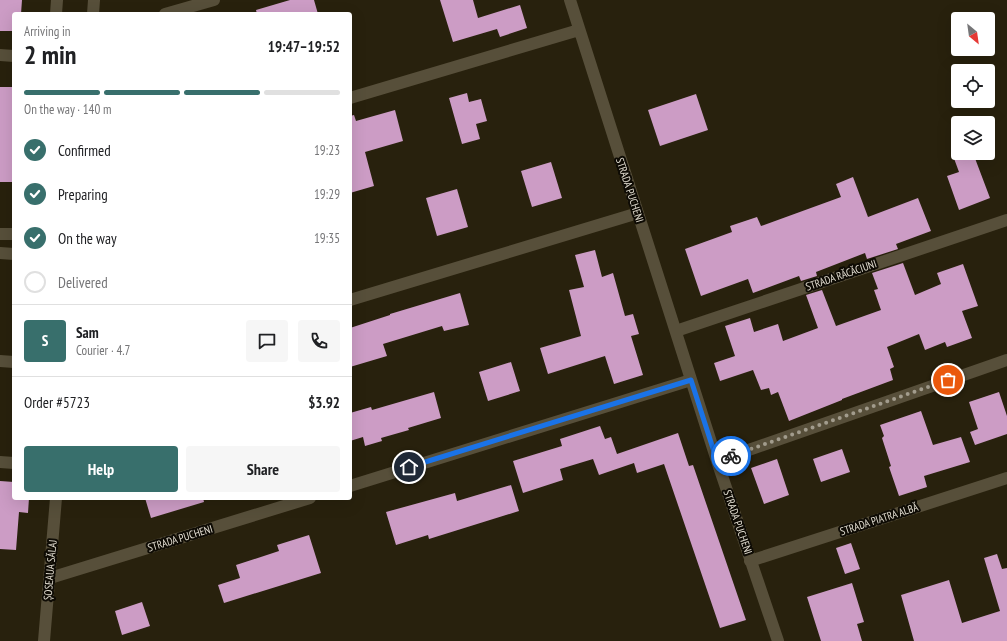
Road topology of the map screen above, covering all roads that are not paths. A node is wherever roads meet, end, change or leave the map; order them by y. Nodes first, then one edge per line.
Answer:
1 (56, 0) edge
2 (94, 0) edge
3 (214, 0) edge
4 (570, 0) edge
5 (56, 12) edge
6 (93, 12) edge
7 (172, 12) edge
8 (579, 30) junction
9 (0, 56) edge
10 (12, 56) edge
11 (352, 97) edge
12 (638, 214) junction
13 (1007, 220) edge
14 (0, 234) edge
15 (12, 234) edge
16 (0, 253) edge
17 (12, 254) edge
18 (352, 299) edge
19 (676, 331) junction
20 (1007, 360) edge
21 (0, 361) edge
22 (12, 362) edge
23 (691, 380) junction
24 (717, 461) junction
25 (0, 462) edge
26 (12, 463) edge
27 (1007, 478) edge
28 (352, 485) edge
29 (56, 500) edge
30 (304, 500) edge
31 (750, 561) junction
32 (50, 578) junction
33 (44, 641) edge
34 (778, 641) edge

1 - 5 street
2 - 6 street
3 - 7 street
4 - 8 street, STRADA PUCHENI
8 - 11 street
8 - 12 street, STRADA PUCHENI
9 - 10 street
12 - 18 street
12 - 19 street, STRADA PUCHENI
13 - 19 street, STRADA RĂCĂCIUNI
14 - 15 street
16 - 17 street
19 - 23 street, STRADA PUCHENI
20 - 24 street
21 - 22 street
23 - 24 street, STRADA PUCHENI
23 - 28 street
24 - 31 street, STRADA PUCHENI
25 - 26 street
27 - 31 street, STRADA PIATRA ALBĂ
29 - 32 street, ȘOSEAUA SĂLAJ
30 - 32 street, STRADA PUCHENI
31 - 34 street, STRADA PUCHENI
32 - 33 street, ȘOSEAUA SĂLAJ

